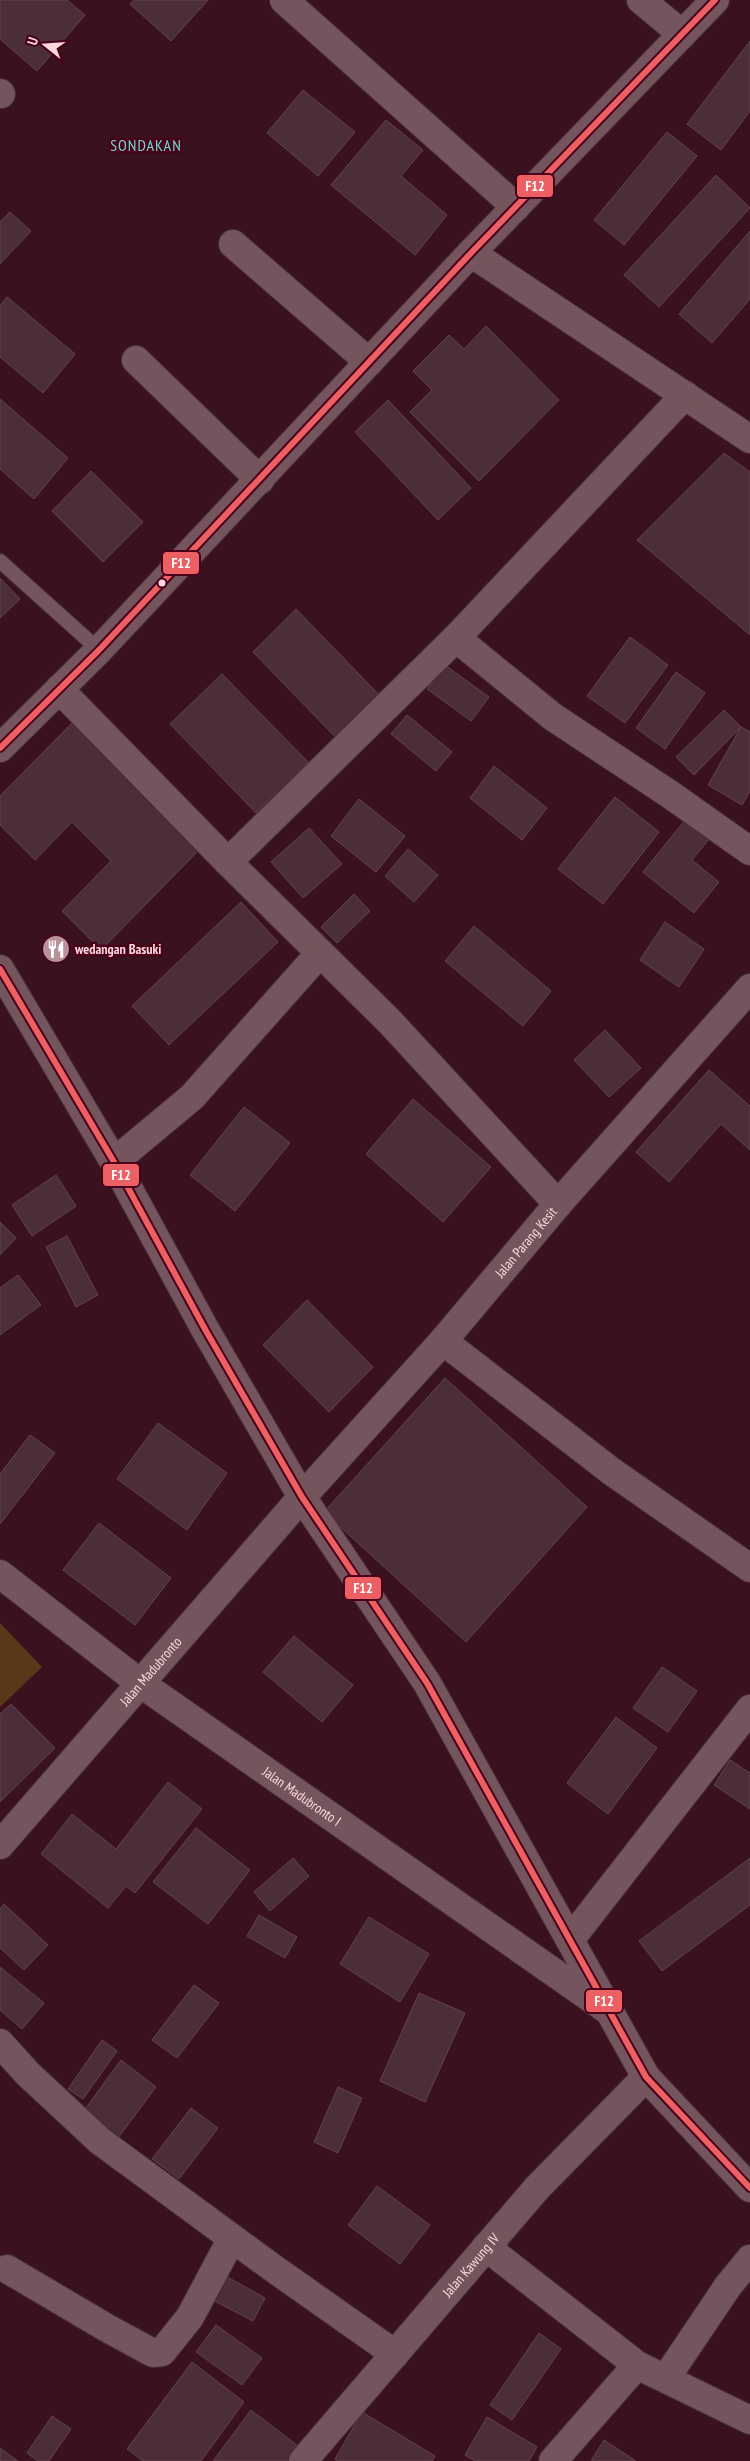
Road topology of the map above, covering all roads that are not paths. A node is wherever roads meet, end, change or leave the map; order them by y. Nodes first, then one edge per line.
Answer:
1 (284, 0) edge
2 (641, 0) edge
3 (715, 0) edge
4 (682, 34) junction
5 (516, 208) junction
6 (233, 244) dead end
7 (471, 253) junction
8 (136, 360) dead end
9 (369, 362) junction
10 (685, 395) junction
11 (750, 439) edge
12 (260, 480) junction
13 (0, 561) edge
14 (456, 638) junction
15 (99, 650) junction
16 (59, 689) junction
17 (0, 748) edge
18 (750, 851) edge
19 (228, 862) junction
20 (320, 953) junction
21 (0, 969) edge
22 (750, 988) edge
23 (114, 1162) junction
24 (558, 1204) junction
25 (443, 1340) junction
26 (302, 1497) junction
27 (750, 1568) edge
28 (0, 1574) edge
29 (140, 1683) junction
30 (750, 1709) edge
31 (0, 1845) edge
32 (570, 1940) junction
33 (609, 2011) junction
34 (0, 2044) edge
35 (646, 2078) junction
36 (750, 2188) edge
37 (232, 2238) junction
38 (486, 2247) junction
39 (750, 2259) edge
40 (7, 2269) dead end
41 (395, 2354) junction
42 (637, 2365) junction
43 (666, 2378) junction
44 (750, 2420) edge
45 (303, 2461) edge
46 (553, 2461) edge

1 - 5 street
2 - 4 street
3 - 4 street
4 - 5 street
5 - 7 street
6 - 9 street
7 - 9 street
7 - 10 street
8 - 12 street
9 - 12 street
10 - 11 street
10 - 14 street
12 - 15 street
13 - 15 lane
14 - 18 street
14 - 19 street
15 - 16 street
16 - 17 street
16 - 19 street
19 - 20 street
20 - 23 street
20 - 24 street
21 - 23 street
22 - 24 street, Jalan Parang Kesit
23 - 26 street
24 - 25 street, Jalan Parang Kesit
25 - 26 street, Jalan Parang Kesit
25 - 27 street
26 - 29 street, Jalan Madubronto
26 - 32 street
28 - 29 street, Jalan Madubronto I
29 - 31 street, Jalan Madubronto
29 - 33 street, Jalan Madubronto I
30 - 32 street
32 - 33 street
33 - 35 street
34 - 37 street
35 - 36 street
35 - 38 street, Jalan Kawung IV
37 - 40 street
37 - 41 street
38 - 41 street, Jalan Kawung IV
38 - 42 street
39 - 43 street
41 - 45 street, Jalan Kawung IV
42 - 43 street
42 - 46 street
43 - 44 street

